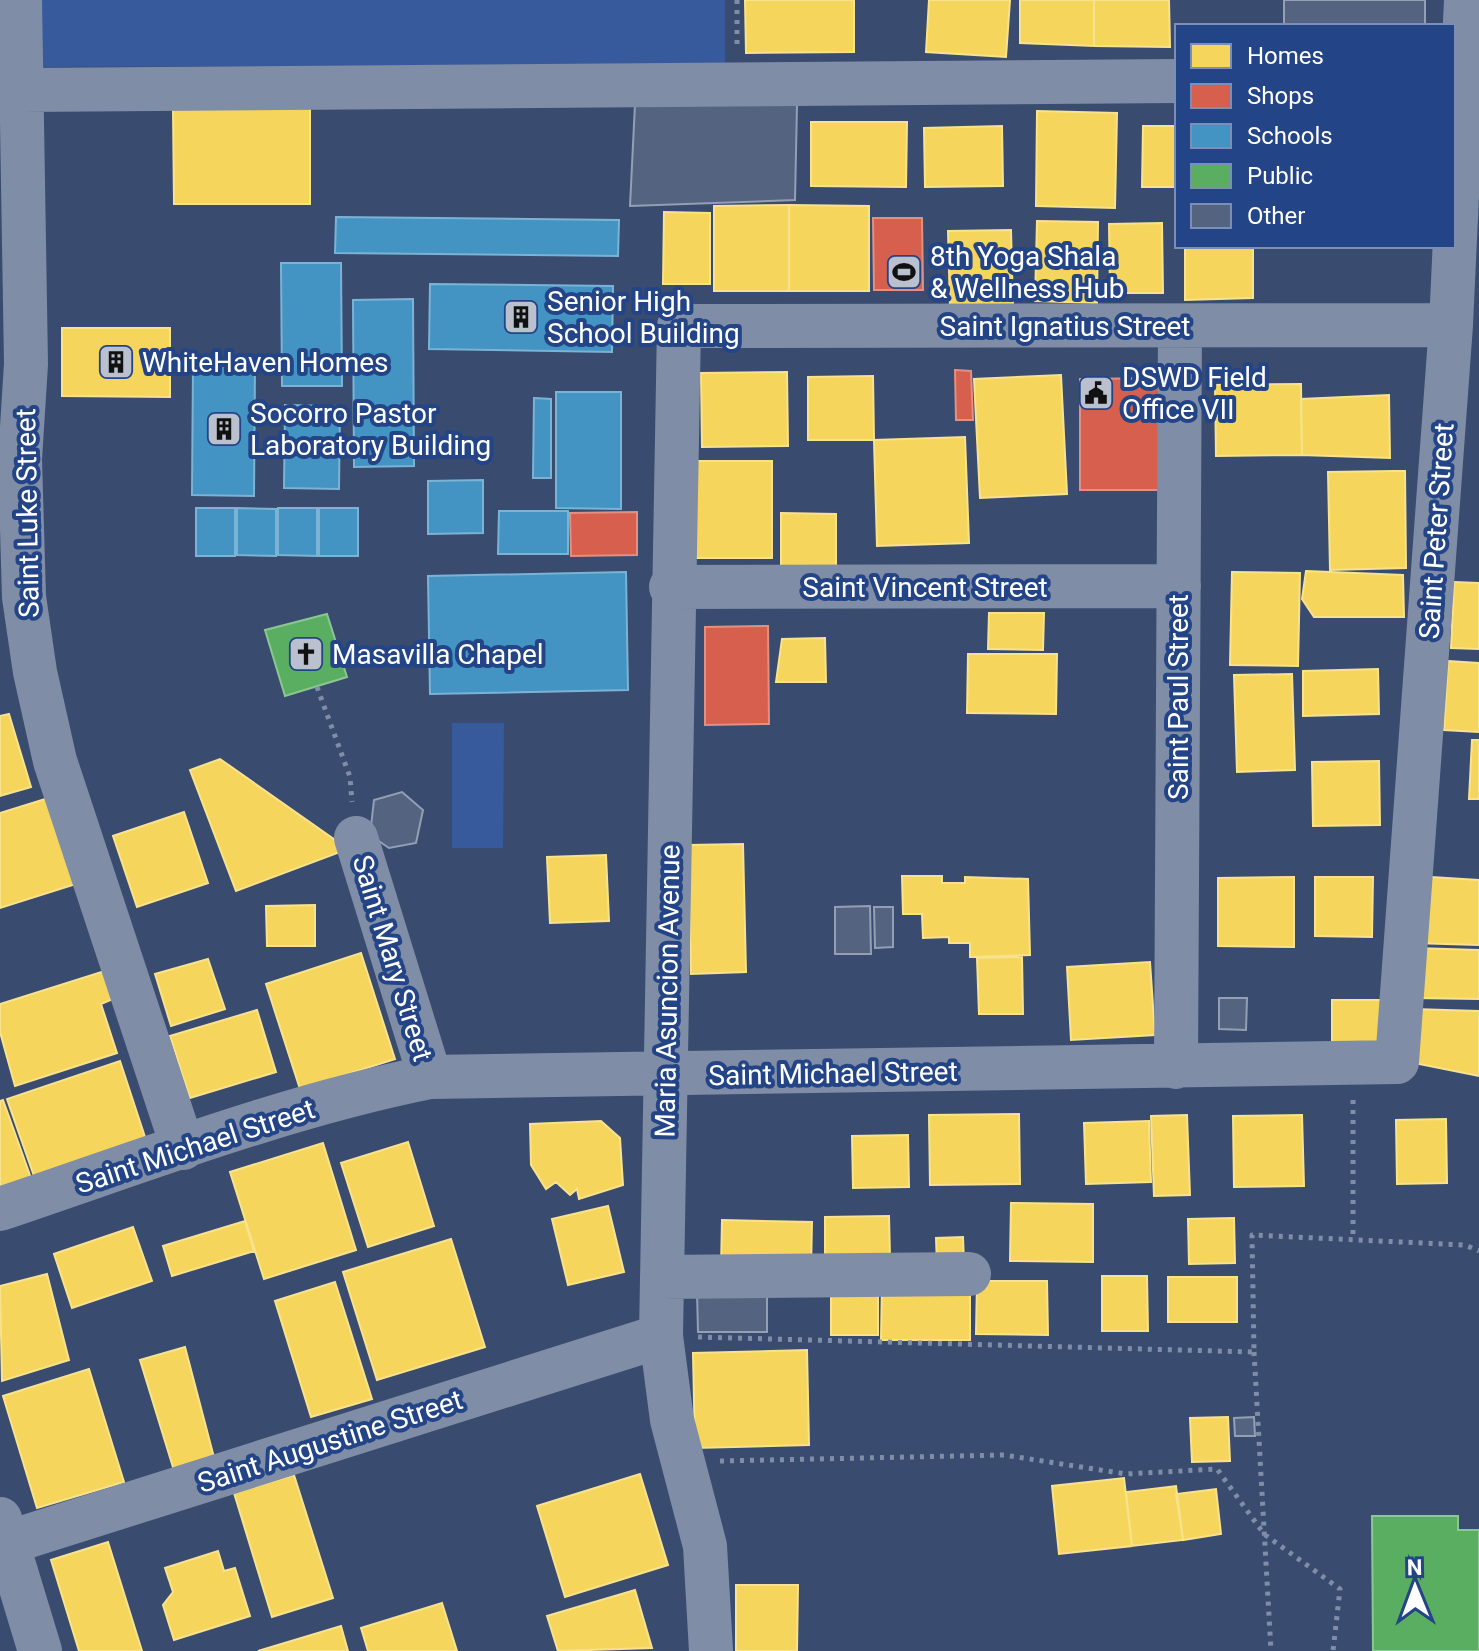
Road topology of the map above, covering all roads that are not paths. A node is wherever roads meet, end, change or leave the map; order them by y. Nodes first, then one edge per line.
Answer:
1 (20, 0) edge
2 (1466, 0) edge
3 (1458, 78) edge
4 (1175, 81) edge
5 (22, 90) junction
6 (1455, 184) edge
7 (1453, 248) edge
8 (1451, 325) junction
9 (679, 326) joint
10 (1180, 327) junction
11 (13, 364) edge
12 (1179, 586) junction
13 (671, 587) junction
14 (356, 838) road end
15 (1397, 1062) joint
16 (1176, 1067) junction
17 (666, 1075) junction
18 (430, 1077) junction
19 (183, 1148) junction
20 (0, 1209) edge
21 (969, 1274) dead end
22 (662, 1277) junction
23 (661, 1336) junction
24 (2, 1536) edge
25 (40, 1651) edge
26 (711, 1651) edge

1 - 5 street, Saint Luke Street
2 - 3 street, Saint Peter Street
3 - 6 street, Saint Peter Street
4 - 5 street
5 - 11 street, Saint Luke Street
7 - 8 street, Saint Peter Street
8 - 10 street, Saint Ignatius Street
8 - 15 street, Saint Peter Street
9 - 10 street, Saint Ignatius Street
9 - 13 street, Maria Asuncion Avenue
10 - 12 street, Saint Paul Street
11 - 19 street, Saint Luke Street
12 - 13 street, Saint Vincent Street
12 - 16 street, Saint Paul Street
13 - 17 street, Maria Asuncion Avenue
14 - 18 street, Saint Mary Street
15 - 16 street, Saint Michael Street
16 - 17 street, Saint Michael Street
17 - 18 street, Saint Michael Street
17 - 22 street, Maria Asuncion Avenue
18 - 19 street, Saint Michael Street
19 - 20 street, Saint Michael Street
21 - 22 street
22 - 23 street, Maria Asuncion Avenue
23 - 24 street, Saint Augustine Street
23 - 26 street, Maria Asuncion Avenue
24 - 25 street

